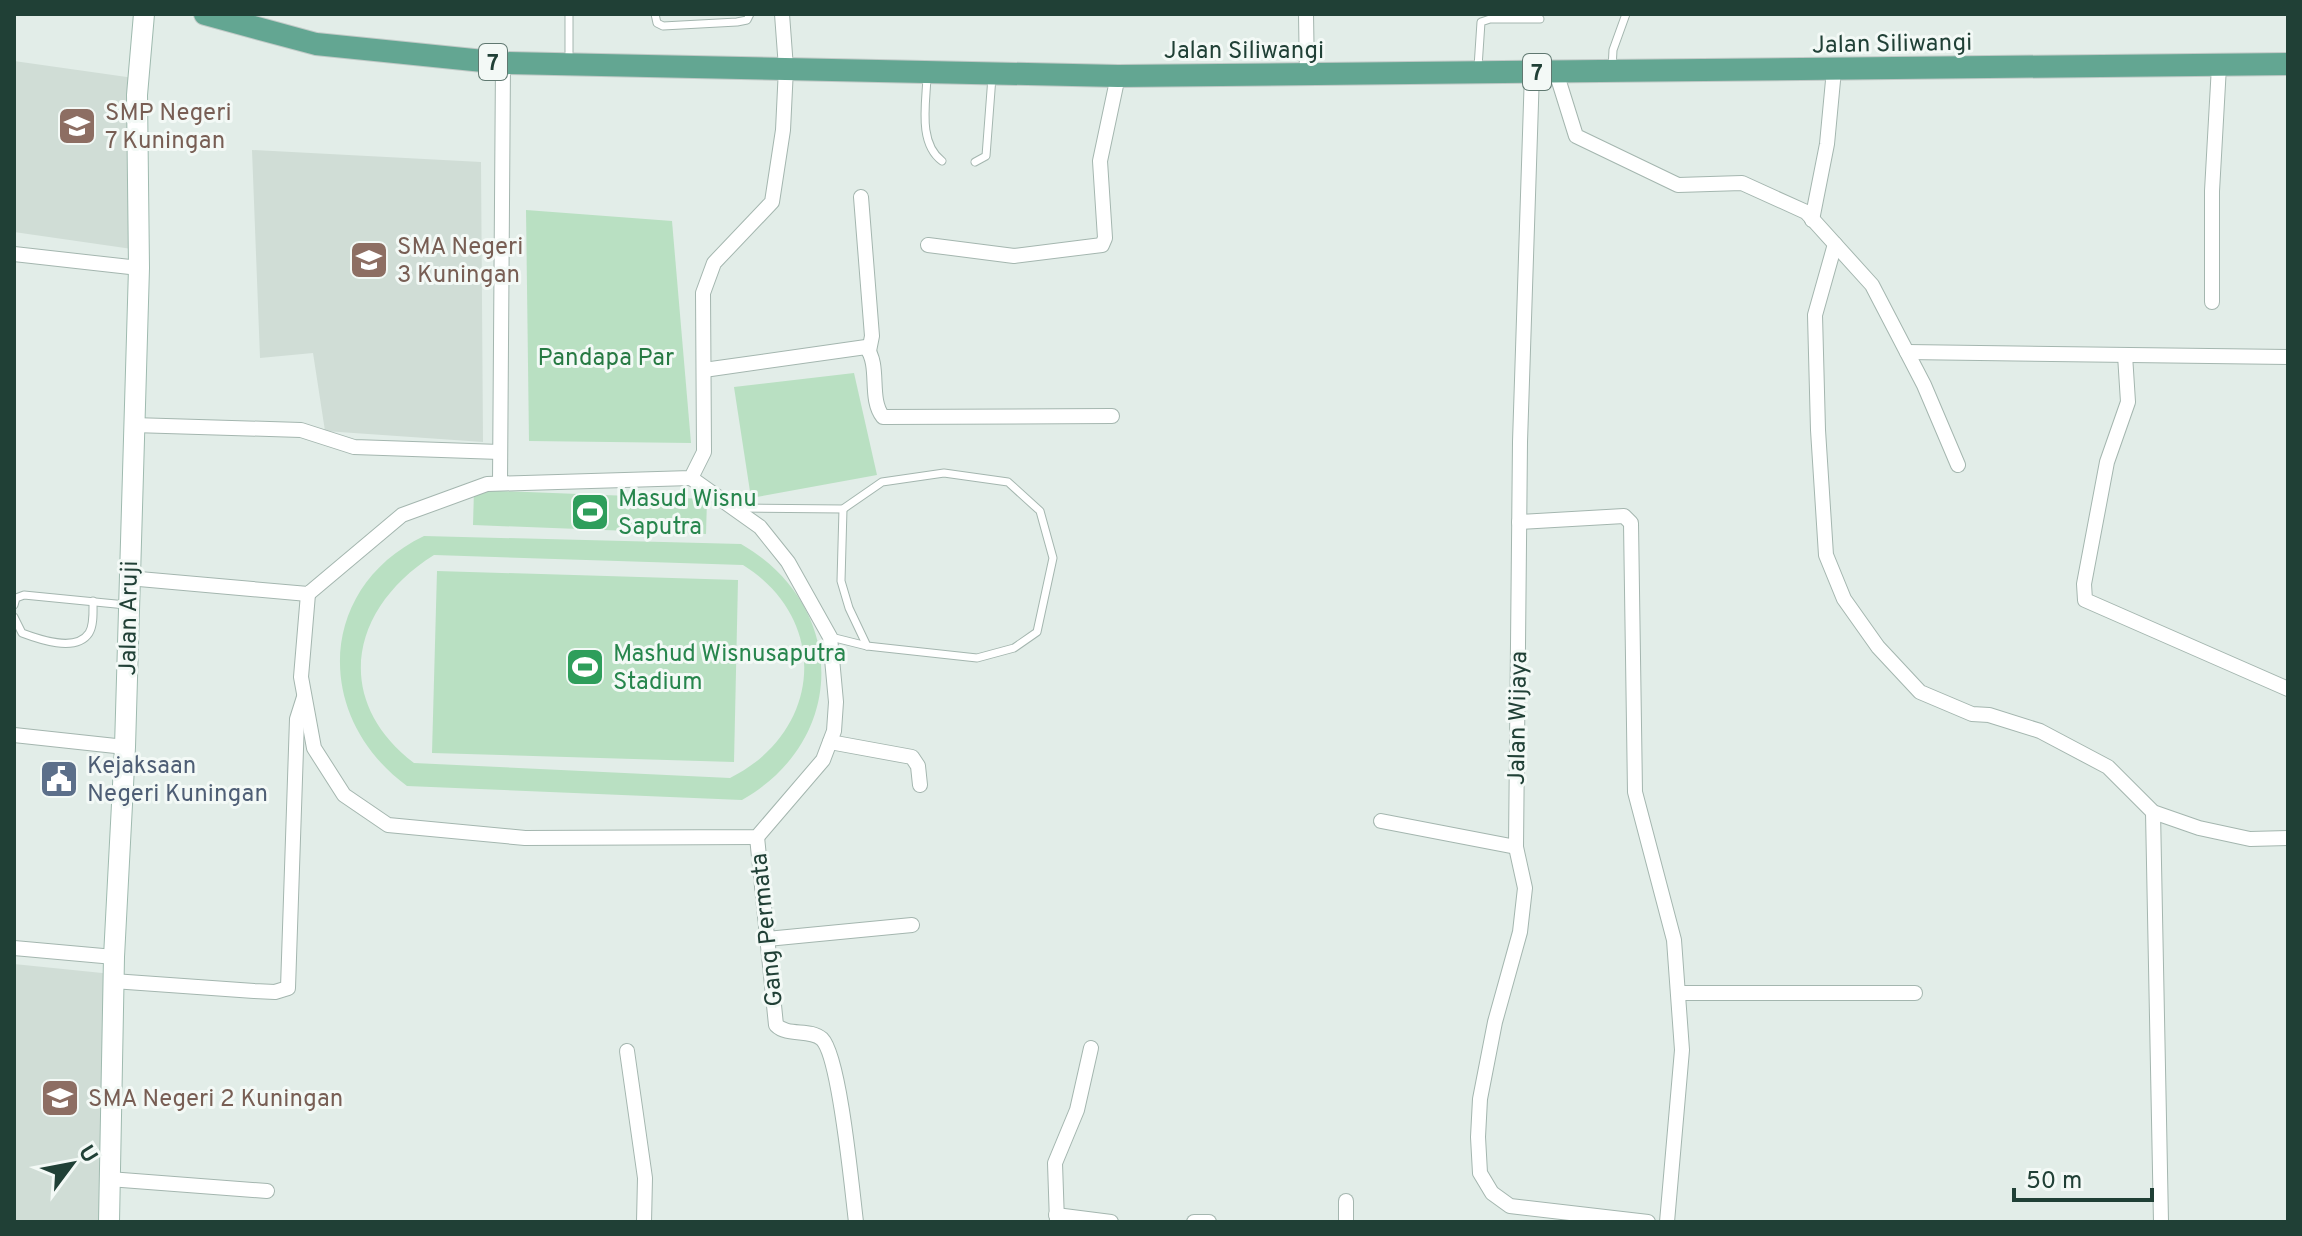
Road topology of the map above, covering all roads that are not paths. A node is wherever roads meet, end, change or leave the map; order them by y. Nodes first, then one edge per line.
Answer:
1 (144, 14) edge
2 (205, 14) edge
3 (569, 14) edge
4 (655, 14) edge
5 (750, 14) edge
6 (782, 14) edge
7 (1306, 14) edge
8 (1626, 14) edge
9 (1540, 19) dead end
10 (503, 63) junction
11 (569, 64) junction
12 (2288, 64) edge
13 (2219, 66) junction
14 (786, 68) junction
15 (1834, 70) junction
16 (1532, 72) junction
17 (1556, 72) junction
18 (1612, 72) junction
19 (927, 73) junction
20 (1478, 73) junction
21 (992, 75) junction
22 (1118, 76) junction
23 (1307, 76) junction
24 (942, 161) dead end
25 (975, 162) dead end
26 (861, 197) dead end
27 (1812, 220) junction
28 (1835, 244) junction
29 (928, 245) dead end
30 (14, 254) edge
31 (139, 268) junction
32 (2212, 302) dead end
33 (869, 351) junction
34 (1907, 352) junction
35 (2125, 355) junction
36 (2288, 357) edge
37 (704, 370) junction
38 (1112, 416) dead end
39 (133, 425) junction
40 (500, 452) junction
41 (1958, 465) dead end
42 (691, 478) junction
43 (500, 483) junction
44 (733, 508) junction
45 (843, 509) junction
46 (1519, 522) junction
47 (128, 578) junction
48 (308, 594) junction
49 (93, 601) junction
50 (14, 605) edge
51 (128, 605) junction
52 (14, 617) edge
53 (830, 637) junction
54 (867, 646) junction
55 (2288, 689) edge
56 (305, 695) junction
57 (14, 735) edge
58 (830, 742) junction
59 (125, 747) junction
60 (920, 785) dead end
61 (2153, 812) junction
62 (1381, 821) dead end
63 (757, 837) junction
64 (2288, 838) edge
65 (1516, 847) junction
66 (912, 925) dead end
67 (767, 939) junction
68 (14, 948) edge
69 (114, 957) junction
70 (113, 981) junction
71 (1678, 993) junction
72 (1915, 993) dead end
73 (1091, 1048) dead end
74 (627, 1051) dead end
75 (109, 1179) junction
76 (267, 1191) dead end
77 (1346, 1201) dead end
78 (1056, 1219) edge
79 (109, 1222) edge
80 (644, 1222) edge
81 (856, 1222) edge
82 (1111, 1222) edge
83 (1194, 1222) edge
84 (1209, 1222) edge
85 (1346, 1222) edge
86 (1648, 1222) edge
87 (1667, 1222) edge
88 (2161, 1222) edge

1 - 31 street, Jalan Aruji
2 - 10 main road, Jalan Siliwangi / 7
3 - 11 lane
4 - 5 lane
6 - 14 street
7 - 23 street
8 - 18 lane
9 - 20 lane
10 - 11 main road, Jalan Siliwangi / 7
10 - 40 street
11 - 14 main road, Jalan Siliwangi / 7
12 - 13 main road, Jalan Siliwangi / 7
13 - 15 main road, Jalan Siliwangi / 7
13 - 32 street
14 - 19 main road, Jalan Siliwangi / 7
14 - 37 street
15 - 18 main road, Jalan Siliwangi / 7
15 - 27 street
16 - 17 main road, Jalan Siliwangi / 7
16 - 20 main road, Jalan Siliwangi / 7
16 - 46 street, Jalan Wijaya
17 - 18 main road, Jalan Siliwangi / 7
17 - 27 street
19 - 21 main road, Jalan Siliwangi / 7
19 - 24 lane
20 - 23 main road, Jalan Siliwangi / 7
21 - 22 main road, Jalan Siliwangi / 7
21 - 25 lane
22 - 23 main road, Jalan Siliwangi / 7
22 - 29 street
26 - 33 street
27 - 28 street
28 - 34 street
28 - 61 street
30 - 31 street
31 - 39 street, Jalan Aruji
33 - 37 street
33 - 38 street
34 - 35 street
34 - 41 street
35 - 36 street
35 - 55 street
37 - 42 street
39 - 40 street
39 - 47 street, Jalan Aruji
40 - 43 street
42 - 43 street
42 - 44 street
43 - 48 street
44 - 45 lane
44 - 53 street
45 - 54 lane
45 - 54 lane
46 - 65 street, Jalan Wijaya
46 - 71 street
47 - 48 street
47 - 51 street, Jalan Aruji
48 - 56 street
49 - 50 lane
49 - 51 lane
49 - 52 lane
51 - 59 street, Jalan Aruji
53 - 54 lane
53 - 58 street
56 - 63 street
56 - 70 street
57 - 59 street
58 - 60 street
58 - 63 street
59 - 69 street, Jalan Aruji
61 - 64 street
61 - 88 street
62 - 65 street
63 - 67 street, Gang Permata
65 - 86 street, Jalan Wijaya
66 - 67 street
67 - 81 street, Gang Permata
68 - 69 street
69 - 70 street, Jalan Aruji
70 - 75 street, Jalan Aruji
71 - 72 street
71 - 87 street
73 - 78 street
74 - 80 street
75 - 76 street
75 - 79 street, Jalan Aruji
77 - 85 street
78 - 82 street
83 - 84 street

